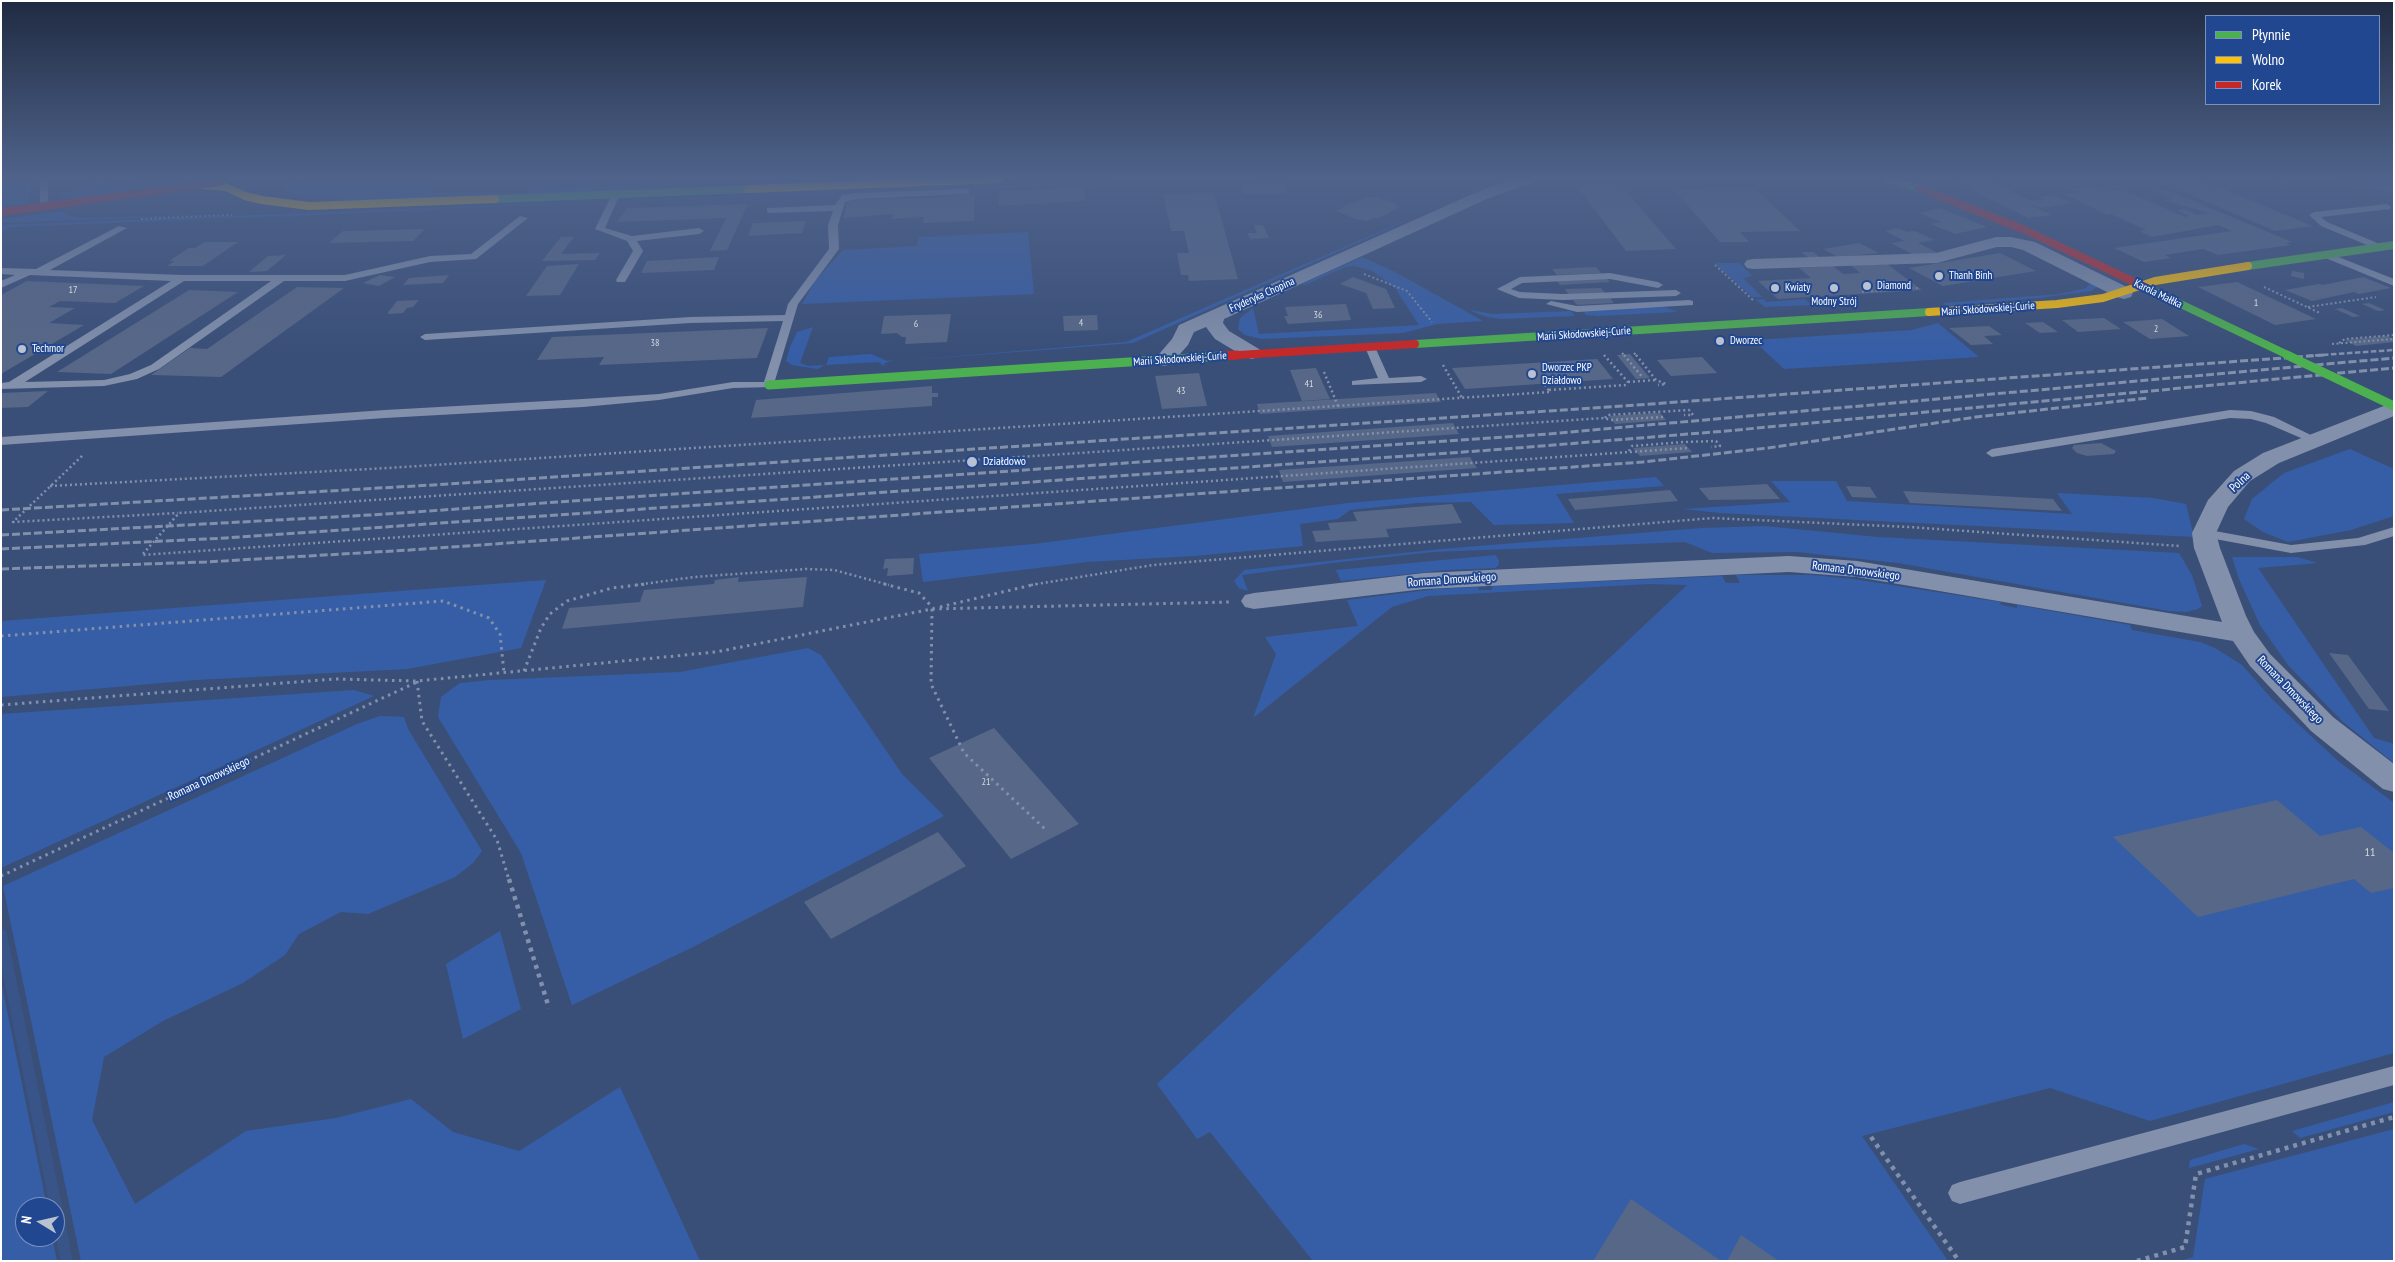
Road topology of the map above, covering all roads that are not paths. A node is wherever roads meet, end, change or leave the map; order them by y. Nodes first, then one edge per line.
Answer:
1 (102, 238) edge
2 (497, 238) edge
3 (628, 238) edge
4 (640, 238) edge
5 (834, 238) edge
6 (1388, 238) edge
7 (2042, 238) edge
8 (2357, 238) edge
9 (631, 239) junction
10 (2394, 245) edge
11 (2379, 247) junction
12 (2326, 255) junction
13 (1753, 264) dead end
14 (1, 271) edge
15 (33, 272) junction
16 (182, 278) junction
17 (282, 278) junction
18 (621, 280) dead end
19 (2394, 283) edge
20 (1, 285) edge
21 (1658, 285) dead end
22 (1676, 293) dead end
23 (2124, 293) junction
24 (1518, 295) junction
25 (1689, 303) dead end
26 (1216, 316) junction
27 (789, 318) junction
28 (1222, 335) junction
29 (424, 337) dead end
30 (1181, 341) junction
31 (1370, 348) junction
32 (1252, 353) junction
33 (1207, 356) junction
34 (1164, 360) junction
35 (1421, 379) dead end
36 (1384, 381) junction
37 (1356, 383) dead end
38 (7, 385) edge
39 (768, 386) junction
40 (2394, 407) edge
41 (1, 440) edge
42 (2315, 440) junction
43 (1992, 454) dead end
44 (2394, 530) edge
45 (2206, 540) junction
46 (1254, 601) road end
47 (2242, 634) junction
48 (2394, 781) edge
49 (2394, 1075) edge
50 (1960, 1194) dead end

1 - 15 lane
2 - 17 lane
3 - 9 lane
4 - 9 lane
5 - 27 lane
6 - 26 street, Fryderyka Chopina
7 - 40 street, Karola Małłka, bridge
8 - 11 lane
9 - 18 lane
10 - 11 street, Marii Skłodowskiej-Curie
11 - 12 street, Marii Skłodowskiej-Curie
12 - 19 lane
12 - 23 street, Marii Skłodowskiej-Curie
13 - 23 street
14 - 15 lane
15 - 16 lane
15 - 20 lane
16 - 17 lane
16 - 38 lane
17 - 38 lane
21 - 24 lane
22 - 24 lane
23 - 31 street, Marii Skłodowskiej-Curie
24 - 25 lane
26 - 28 street, Fryderyka Chopina
26 - 30 street, Fryderyka Chopina
27 - 29 lane
27 - 39 lane
28 - 32 street
28 - 33 street
30 - 33 street
30 - 34 street, Fryderyka Chopina
31 - 32 street, Marii Skłodowskiej-Curie
31 - 36 lane
32 - 33 street, Marii Skłodowskiej-Curie
33 - 34 street, Marii Skłodowskiej-Curie
34 - 39 street, Marii Skłodowskiej-Curie
35 - 36 lane
36 - 37 lane
39 - 41 lane
40 - 42 street, Polna
42 - 43 lane
42 - 45 street, Polna
44 - 45 lane
45 - 47 street
46 - 47 street, Romana Dmowskiego
47 - 48 street, Romana Dmowskiego
49 - 50 lane

